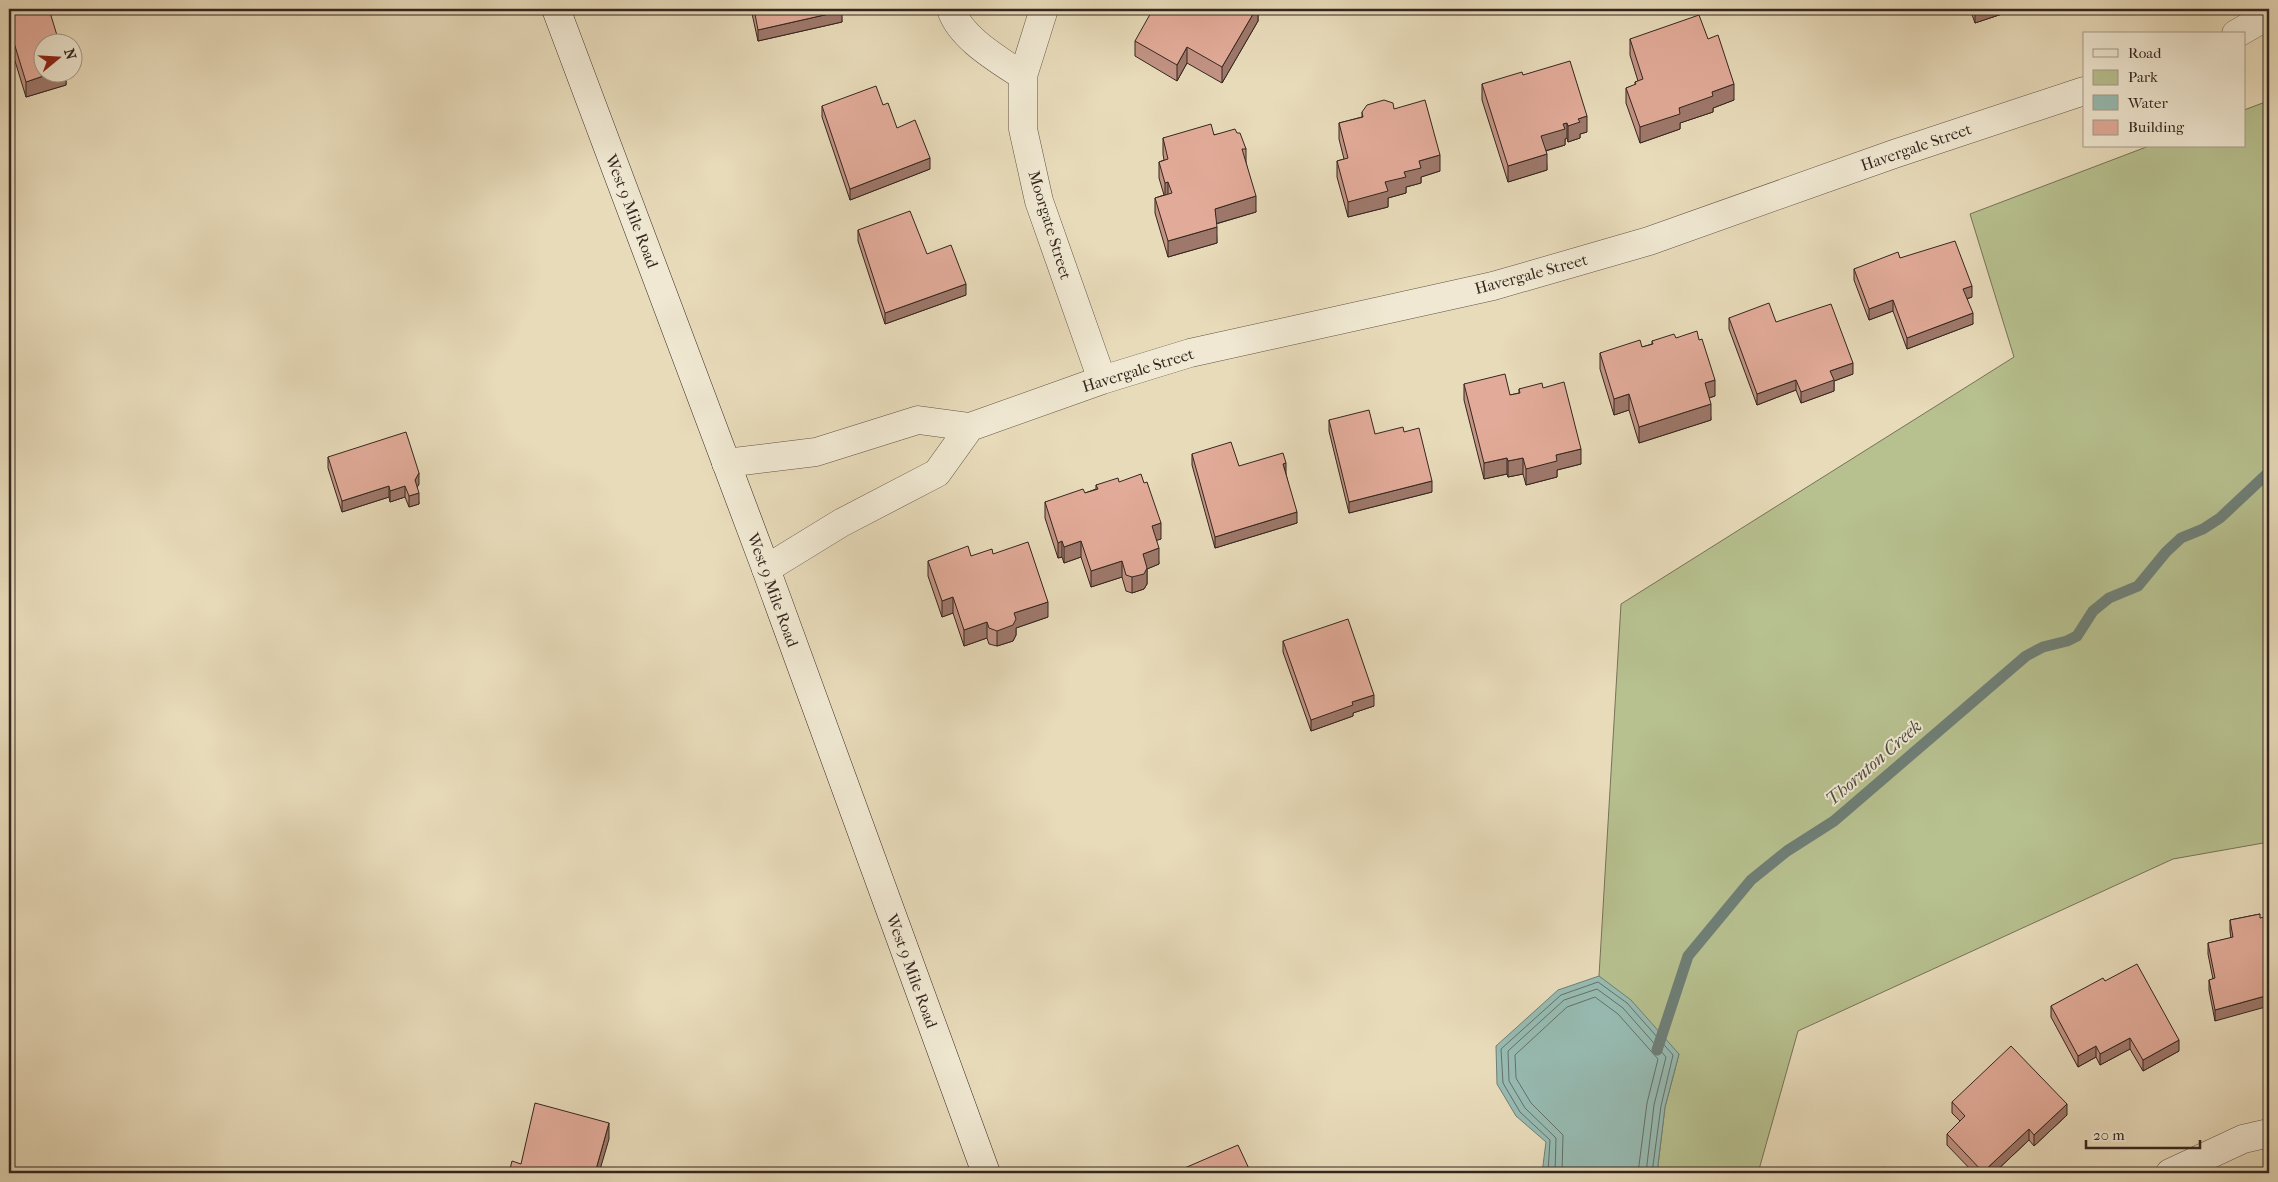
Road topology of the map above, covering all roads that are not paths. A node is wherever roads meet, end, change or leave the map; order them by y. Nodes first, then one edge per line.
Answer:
1 (556, 9) edge
2 (951, 9) edge
3 (1044, 9) edge
4 (2269, 15) edge
5 (2239, 32) edge
6 (1023, 76) junction
7 (2083, 91) edge
8 (1102, 380) junction
9 (970, 427) junction
10 (726, 463) junction
11 (766, 569) junction
12 (2269, 1133) edge
13 (986, 1173) edge
14 (2170, 1173) edge

1 - 10 street, West 9 Mile Road
2 - 6 street
3 - 6 street, Moorgate Street
4 - 5 street
6 - 8 street, Moorgate Street
7 - 8 street, Havergale Street
8 - 9 street, Havergale Street
9 - 10 street, Havergale Street
9 - 11 street
10 - 11 street, West 9 Mile Road
11 - 13 street, West 9 Mile Road
12 - 14 street

